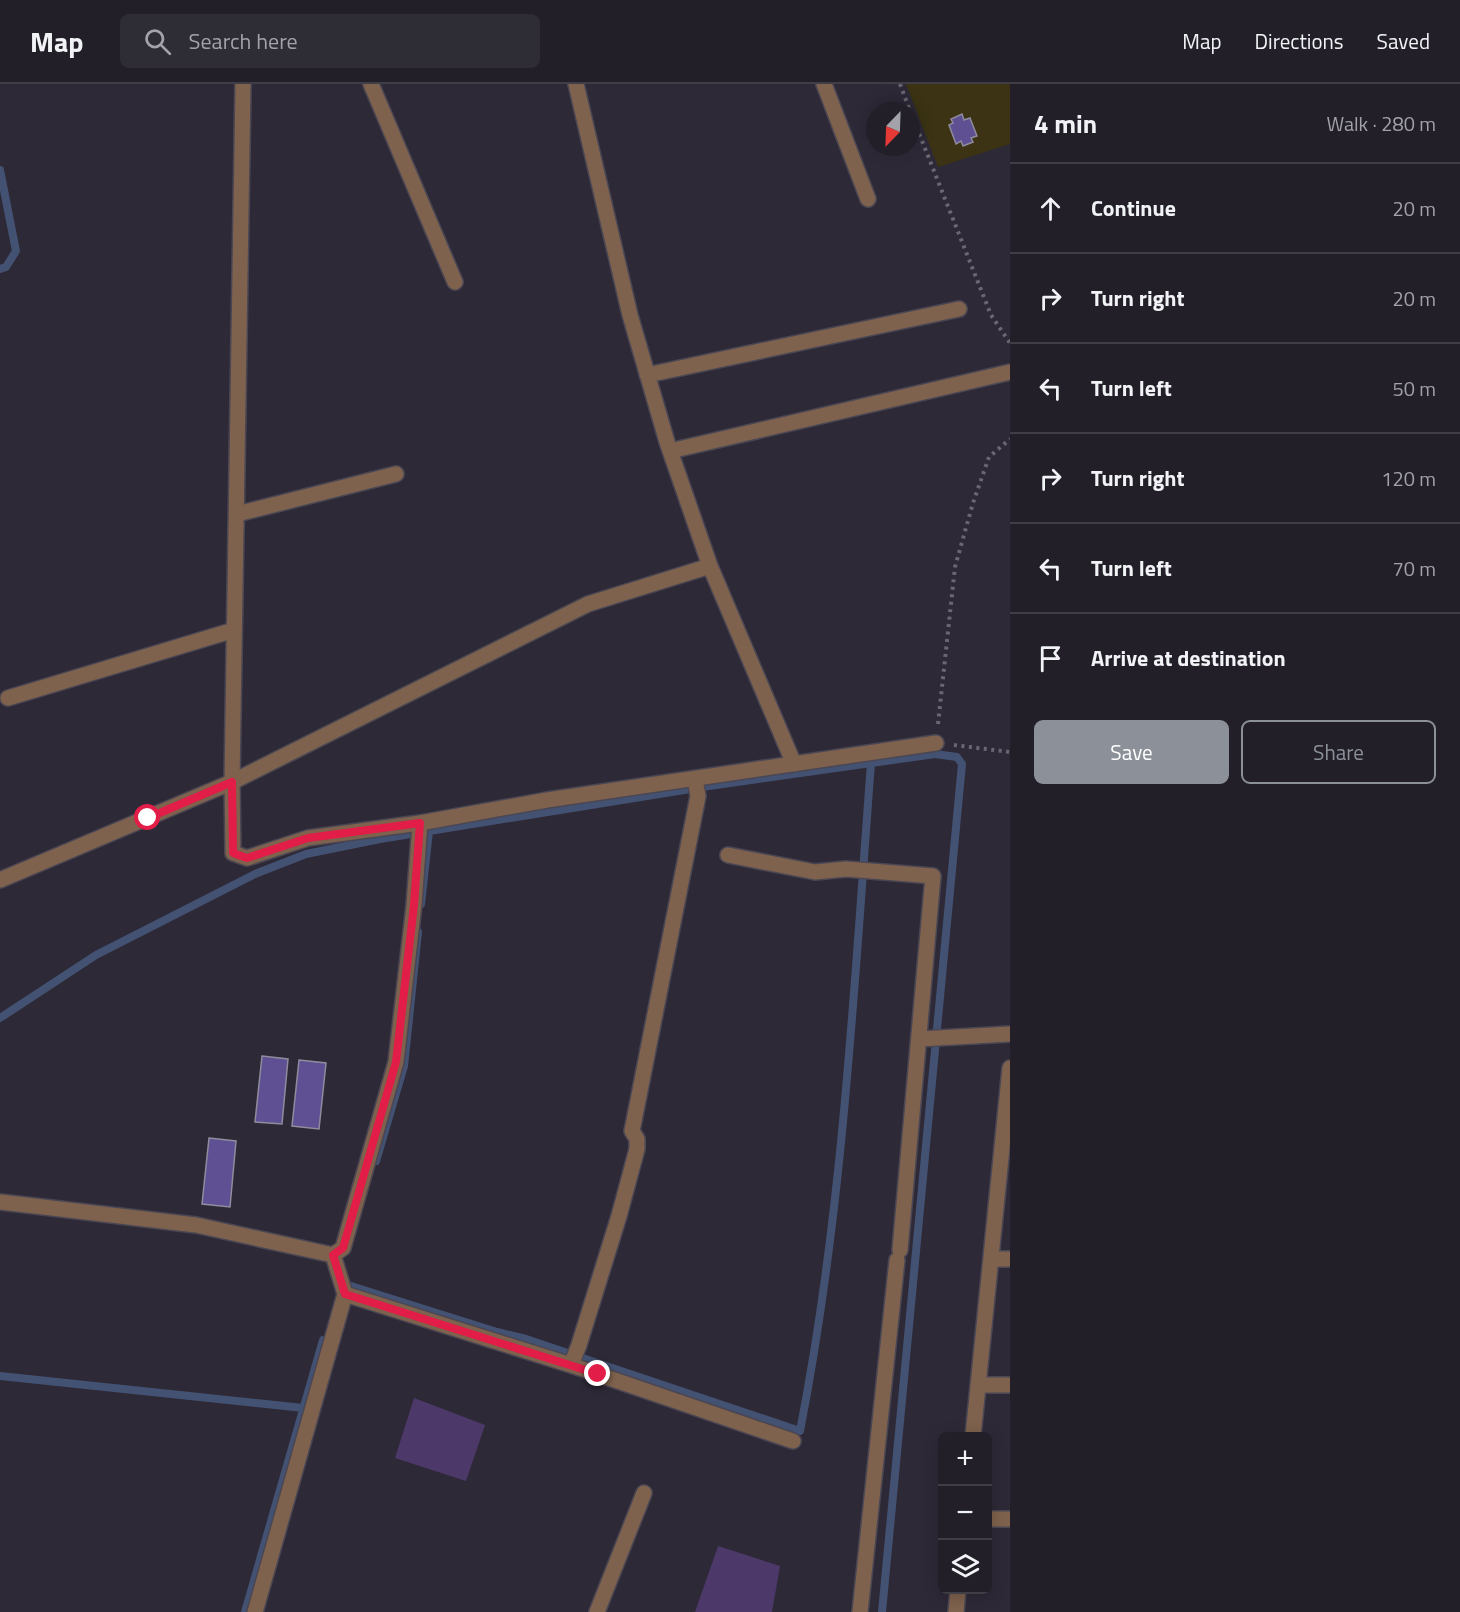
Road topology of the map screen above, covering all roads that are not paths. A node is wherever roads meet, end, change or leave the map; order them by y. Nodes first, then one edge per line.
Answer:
1 (243, 84) edge
2 (371, 84) edge
3 (576, 84) edge
4 (824, 84) edge
5 (868, 199) dead end
6 (455, 282) dead end
7 (959, 309) dead end
8 (1010, 372) edge
9 (647, 375) junction
10 (670, 451) junction
11 (396, 474) dead end
12 (237, 514) junction
13 (710, 566) junction
14 (234, 630) junction
15 (8, 698) dead end
16 (936, 743) road end
17 (794, 764) junction
18 (232, 782) junction
19 (696, 786) junction
20 (420, 830) junction
21 (728, 855) dead end
22 (0, 880) edge
23 (1010, 1034) edge
24 (932, 1038) junction
25 (1010, 1068) edge
26 (1007, 1134) edge
27 (0, 1202) edge
28 (333, 1255) junction
29 (991, 1259) junction
30 (1010, 1259) edge
31 (345, 1294) junction
32 (574, 1358) junction
33 (978, 1385) junction
34 (1010, 1385) edge
35 (973, 1432) edge
36 (793, 1441) dead end
37 (644, 1493) dead end
38 (992, 1519) edge
39 (1010, 1519) edge
40 (958, 1594) edge
41 (255, 1612) edge
42 (597, 1612) edge
43 (860, 1612) edge
44 (956, 1612) edge

1 - 12 street
2 - 6 street
3 - 9 street
4 - 5 street
7 - 9 street
8 - 10 street
9 - 10 street
10 - 13 street
11 - 12 street
12 - 14 street
13 - 17 street
13 - 18 street
14 - 15 street
14 - 18 street
16 - 17 street
17 - 19 street
18 - 20 street
18 - 22 street
19 - 20 street
19 - 32 street
20 - 28 street
21 - 24 street
23 - 24 street
24 - 43 street
25 - 26 street
26 - 29 street
27 - 28 street
28 - 31 street
29 - 30 street
29 - 33 street
31 - 32 street
31 - 41 street
32 - 36 street
33 - 34 street
33 - 35 street
37 - 42 street
38 - 39 street
40 - 44 street

